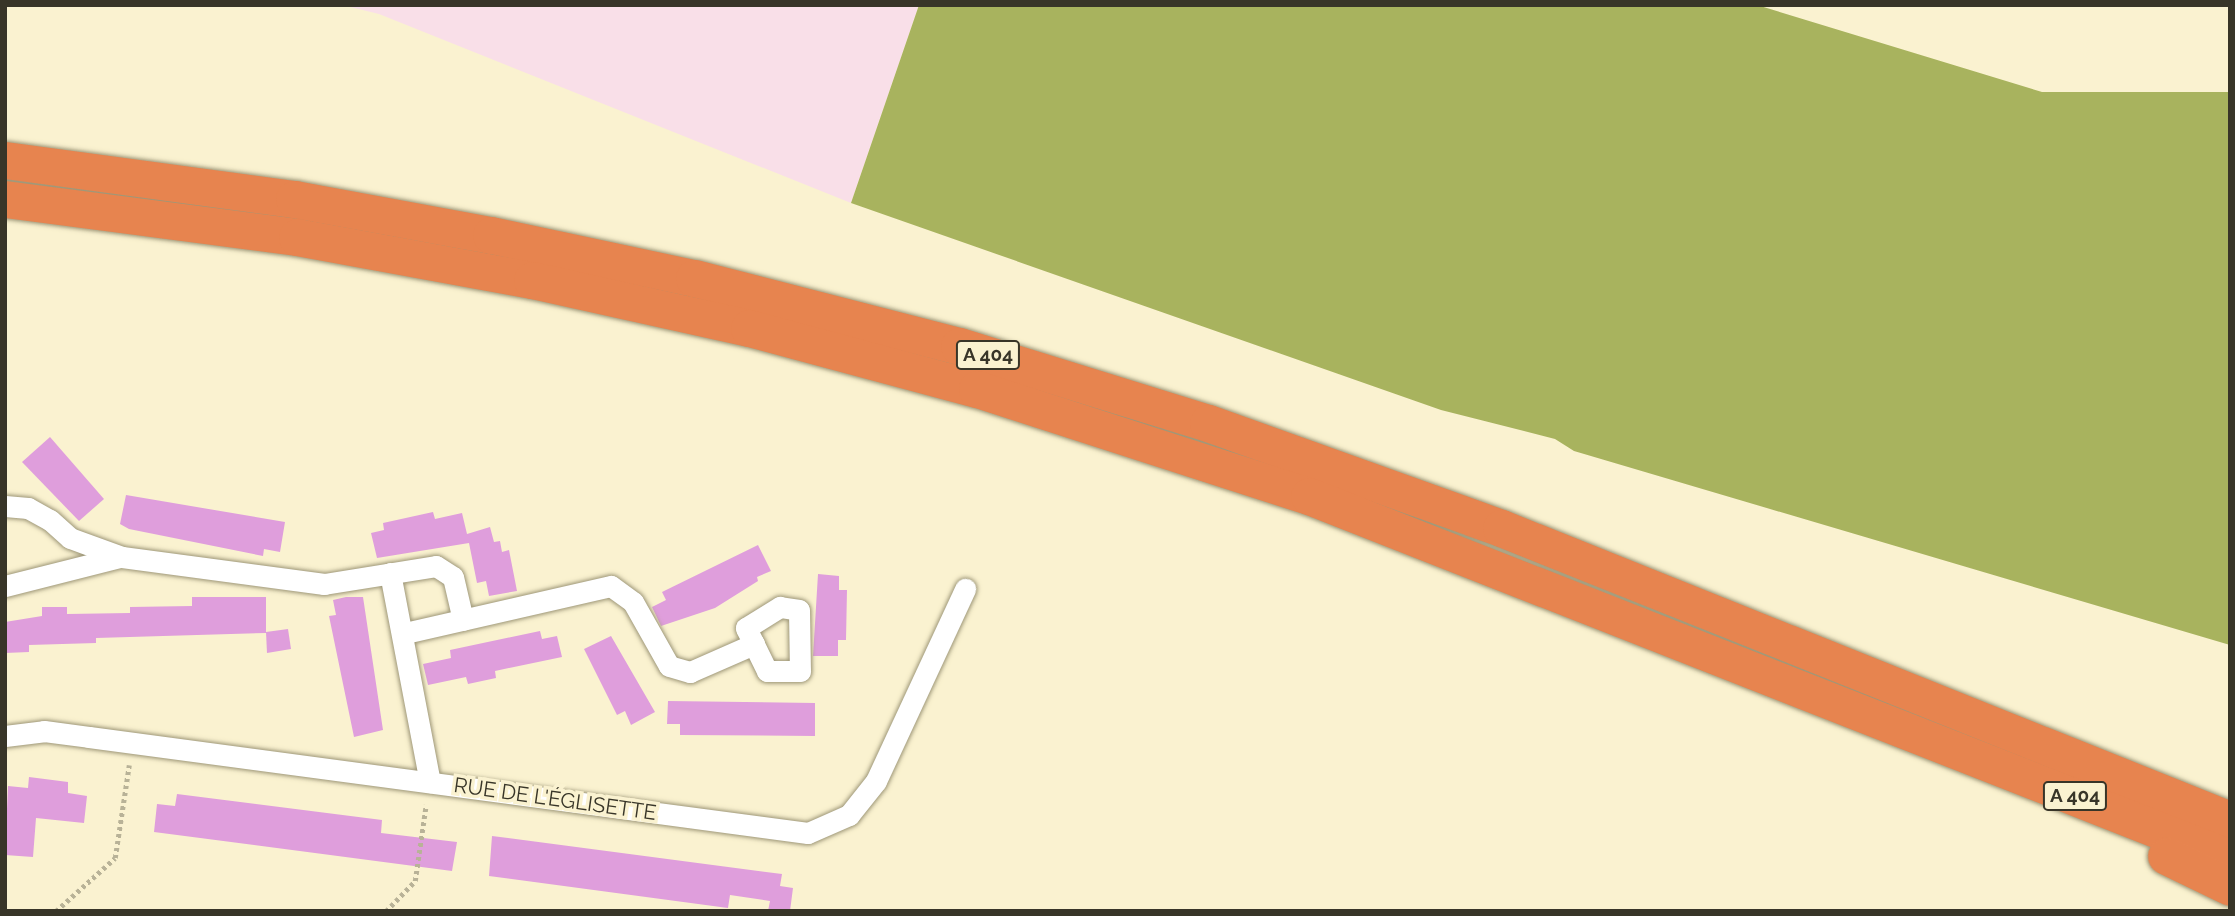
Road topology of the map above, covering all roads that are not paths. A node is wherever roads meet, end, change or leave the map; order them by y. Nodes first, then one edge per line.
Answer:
1 (5, 160) edge
2 (5, 198) edge
3 (5, 506) edge
4 (122, 557) junction
5 (390, 573) junction
6 (5, 586) edge
7 (965, 589) dead end
8 (463, 621) junction
9 (405, 633) junction
10 (754, 644) dead end
11 (1931, 698) junction
12 (1920, 735) junction
13 (5, 736) edge
14 (430, 782) junction
15 (2230, 799) edge
16 (2230, 820) edge
17 (2230, 858) edge
18 (2230, 887) edge

1 - 11 highway, A 404
2 - 12 highway, A 404
3 - 4 street
4 - 5 street
4 - 6 street
5 - 8 street
5 - 9 street
7 - 14 street, RUE DE L'ÉGLISETTE
8 - 9 street
8 - 10 street
9 - 14 street
11 - 15 highway
11 - 16 highway, A 404
12 - 17 highway, A 404
12 - 18 highway
13 - 14 street, RUE DE L'ÉGLISETTE

